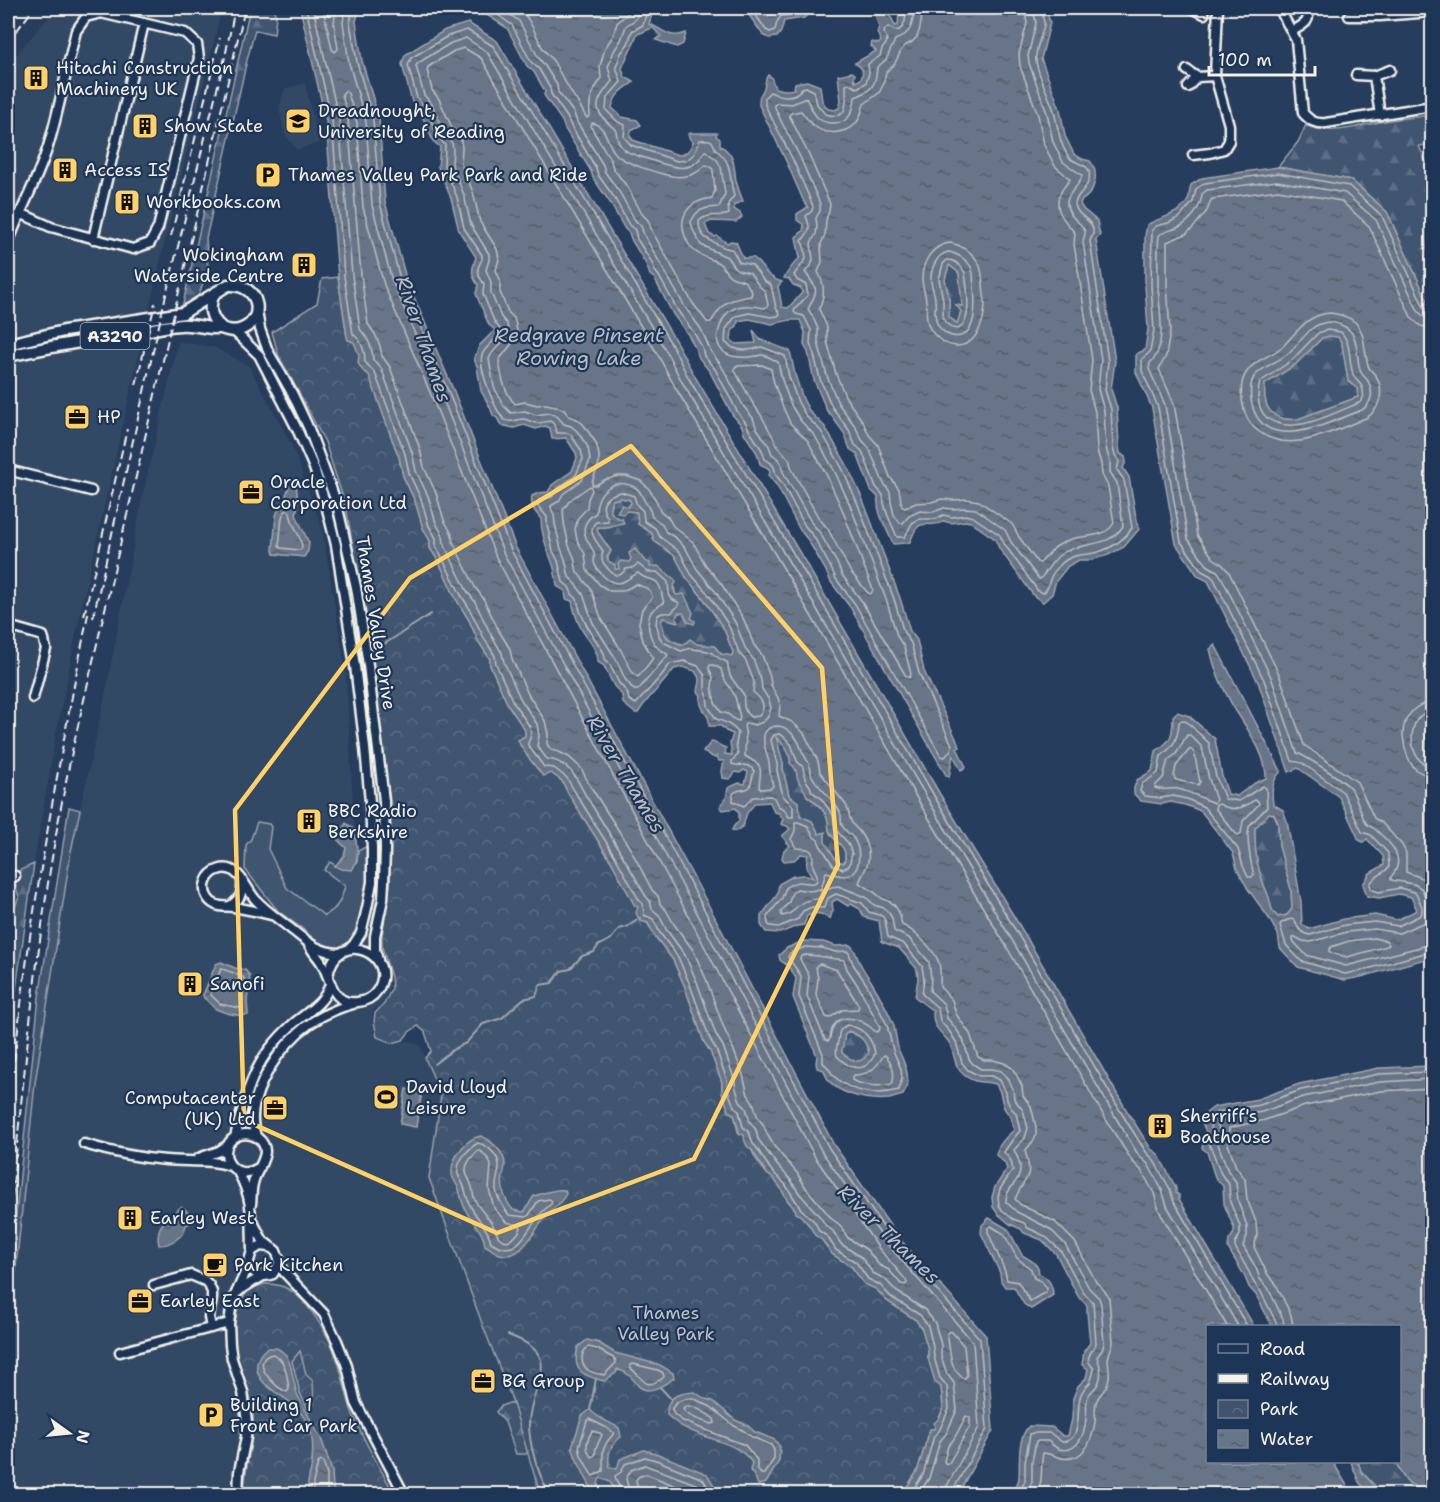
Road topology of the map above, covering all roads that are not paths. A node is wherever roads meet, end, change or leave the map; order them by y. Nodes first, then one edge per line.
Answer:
1 (1192, 8) edge
2 (1218, 8) edge
3 (1304, 8) edge
4 (1283, 9) edge
5 (1432, 12) edge
6 (1204, 14) dead end
7 (1349, 16) dead end
8 (144, 23) junction
9 (1292, 31) junction
10 (1187, 70) dead end
11 (1390, 70) dead end
12 (1356, 75) dead end
13 (1215, 76) junction
14 (1374, 76) junction
15 (1197, 77) junction
16 (1188, 87) dead end
17 (1432, 106) edge
18 (1380, 115) junction
19 (1193, 155) dead end
20 (20, 213) junction
21 (93, 239) junction
22 (8, 244) edge
23 (214, 294) junction
24 (257, 307) junction
25 (222, 328) junction
26 (234, 331) junction
27 (33, 338) junction
28 (8, 339) edge
29 (8, 344) edge
30 (8, 356) edge
31 (8, 470) edge
32 (91, 491) dead end
33 (8, 626) edge
34 (33, 698) dead end
35 (242, 881) junction
36 (230, 906) junction
37 (271, 915) junction
38 (308, 943) junction
39 (349, 949) junction
40 (339, 953) junction
41 (378, 960) junction
42 (329, 980) junction
43 (356, 1003) junction
44 (256, 1136) junction
45 (232, 1140) junction
46 (84, 1144) dead end
47 (181, 1161) junction
48 (260, 1167) junction
49 (235, 1169) junction
50 (251, 1203) junction
51 (253, 1222) junction
52 (270, 1247) junction
53 (250, 1256) junction
54 (279, 1264) junction
55 (265, 1276) junction
56 (154, 1285) dead end
57 (296, 1285) junction
58 (237, 1294) junction
59 (229, 1323) junction
60 (211, 1328) junction
61 (120, 1352) dead end
62 (238, 1494) edge
63 (404, 1494) edge

1 - 6 street
2 - 13 street
3 - 9 street
4 - 9 street
5 - 7 street
8 - 20 street
8 - 21 street
8 - 21 street
9 - 18 street
10 - 15 street
11 - 14 street
12 - 14 street
13 - 15 street
13 - 19 street
14 - 18 street
15 - 16 street
17 - 18 street
20 - 21 street
20 - 22 street
23 - 24 main road
23 - 25 main road
23 - 27 main road, A3290
24 - 26 main road
24 - 41 street, Thames Valley Drive
25 - 26 main road
25 - 30 main road, A3290
26 - 39 street, Thames Valley Drive
27 - 28 main road, A3290
27 - 29 main road, A3290
31 - 32 street
33 - 34 street
35 - 36 street
35 - 36 street
35 - 37 street
36 - 37 street
37 - 38 street
38 - 40 street
38 - 42 street
39 - 40 street
39 - 41 street
40 - 42 street
41 - 43 street
42 - 43 street
42 - 45 street
43 - 44 street
44 - 45 street
44 - 48 street
45 - 47 street
45 - 49 street
46 - 47 street
47 - 49 street
48 - 49 street
48 - 50 street
49 - 50 street
50 - 51 street
51 - 52 street
51 - 53 street
52 - 53 street
52 - 54 street
53 - 55 street
53 - 58 street
54 - 55 street
54 - 57 street
55 - 57 street
55 - 58 street
56 - 60 street
57 - 63 street
58 - 59 street
59 - 60 street
59 - 62 street
60 - 61 street

